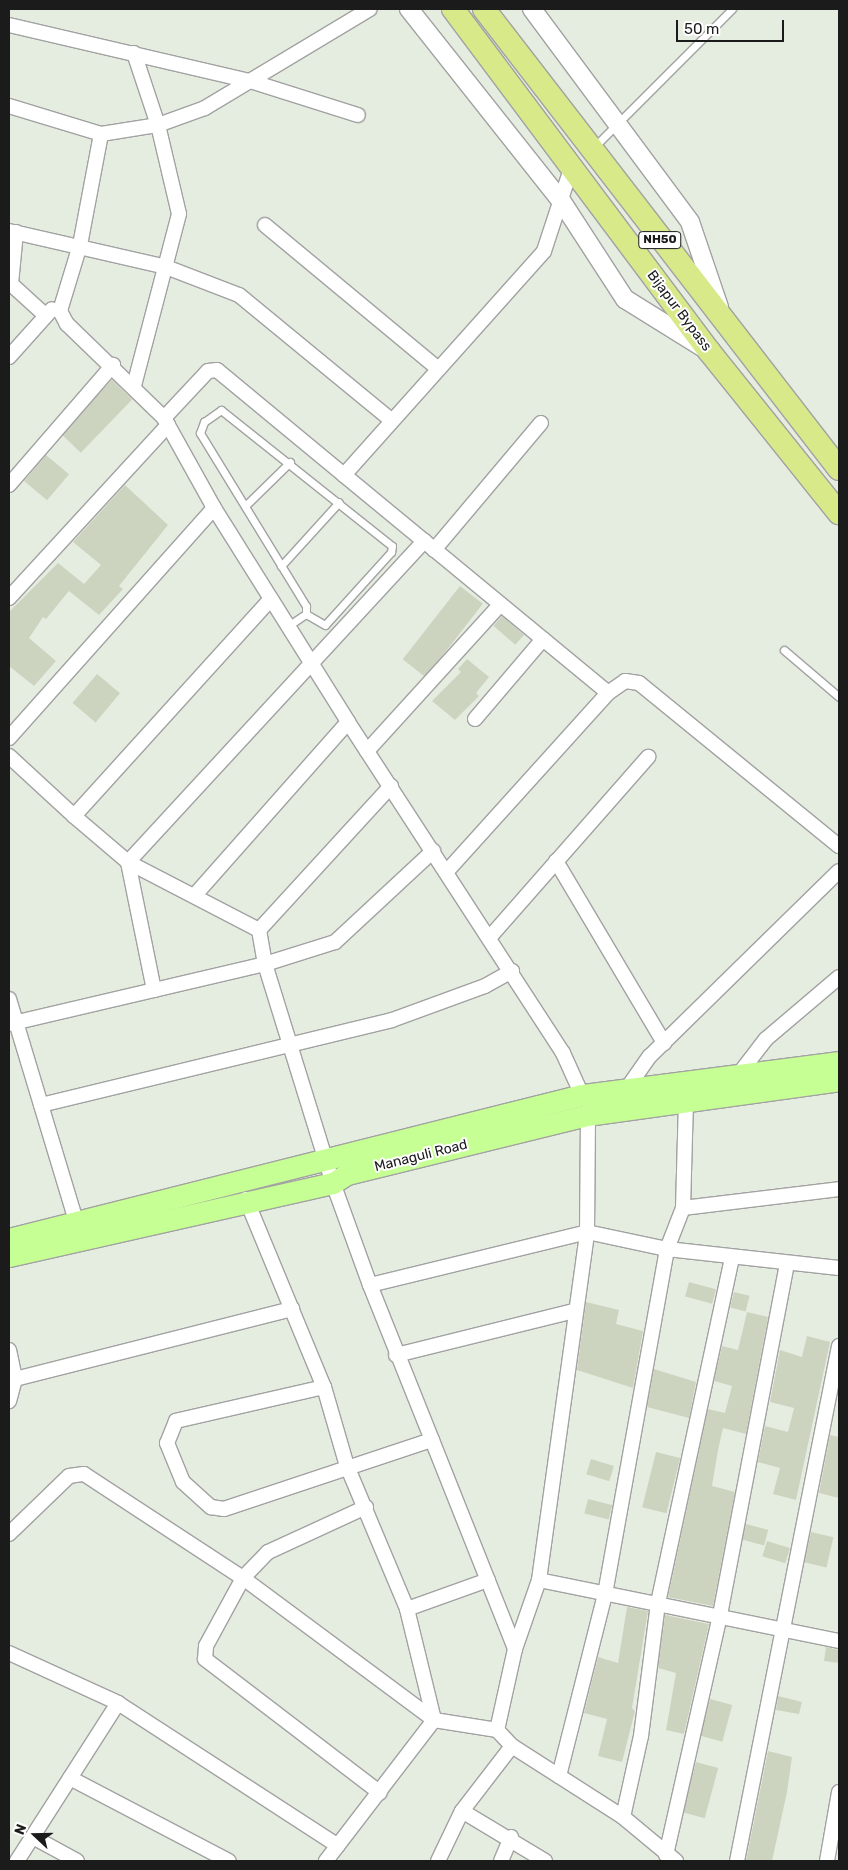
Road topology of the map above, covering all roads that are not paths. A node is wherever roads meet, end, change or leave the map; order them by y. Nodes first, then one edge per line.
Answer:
1 (370, 9) edge
2 (409, 9) edge
3 (453, 9) edge
4 (484, 9) edge
5 (532, 9) edge
6 (732, 9) edge
7 (9, 25) edge
8 (134, 53) junction
9 (250, 81) junction
10 (9, 106) edge
11 (358, 115) dead end
12 (158, 125) junction
13 (618, 127) junction
14 (101, 134) junction
15 (590, 151) junction
16 (571, 169) junction
17 (562, 202) junction
18 (265, 225) dead end
19 (12, 231) edge
20 (80, 245) junction
21 (166, 267) junction
22 (64, 296) junction
23 (46, 316) junction
24 (725, 325) junction
25 (709, 352) junction
26 (9, 358) edge
27 (114, 365) junction
28 (438, 368) junction
29 (134, 386) junction
30 (391, 420) junction
31 (166, 421) junction
32 (541, 423) dead end
33 (290, 462) junction
34 (839, 469) edge
35 (344, 475) junction
36 (9, 484) edge
37 (339, 502) junction
38 (245, 506) junction
39 (214, 508) junction
40 (839, 513) edge
41 (429, 546) junction
42 (281, 566) junction
43 (9, 598) edge
44 (271, 599) junction
45 (500, 604) junction
46 (306, 614) junction
47 (288, 626) junction
48 (543, 639) junction
49 (784, 650) dead end
50 (310, 661) junction
51 (608, 693) junction
52 (839, 697) edge
53 (475, 719) dead end
54 (348, 722) junction
55 (9, 738) edge
56 (367, 751) junction
57 (9, 756) edge
58 (648, 757) dead end
59 (391, 786) junction
60 (74, 816) junction
61 (839, 846) edge
62 (433, 851) junction
63 (556, 861) junction
64 (128, 862) junction
65 (839, 871) edge
66 (447, 872) junction
67 (194, 895) junction
68 (259, 930) junction
69 (490, 937) junction
70 (265, 964) junction
71 (512, 972) junction
72 (839, 977) edge
73 (154, 990) junction
74 (9, 999) edge
75 (12, 1024) edge
76 (664, 1043) junction
77 (291, 1047) junction
78 (839, 1062) edge
79 (738, 1074) junction
80 (839, 1080) edge
81 (628, 1087) junction
82 (582, 1095) junction
83 (686, 1100) junction
84 (41, 1105) junction
85 (588, 1116) junction
86 (326, 1160) junction
87 (333, 1183) junction
88 (839, 1189) edge
89 (246, 1199) junction
90 (683, 1208) junction
91 (76, 1221) junction
92 (587, 1232) junction
93 (9, 1239) edge
94 (667, 1249) junction
95 (9, 1256) edge
96 (732, 1257) junction
97 (787, 1265) junction
98 (839, 1268) edge
99 (370, 1285) junction
100 (292, 1309) junction
101 (574, 1311) junction
102 (839, 1346) edge
103 (9, 1350) edge
104 (396, 1355) junction
105 (16, 1379) junction
106 (324, 1388) junction
107 (9, 1401) edge
108 (432, 1440) junction
109 (347, 1466) junction
110 (366, 1507) junction
111 (9, 1534) edge
112 (243, 1578) junction
113 (488, 1580) junction
114 (539, 1580) junction
115 (606, 1594) junction
116 (658, 1603) junction
117 (407, 1609) junction
118 (720, 1615) junction
119 (781, 1629) junction
120 (839, 1641) edge
121 (515, 1649) junction
122 (9, 1653) edge
123 (118, 1703) junction
124 (434, 1720) junction
125 (497, 1730) junction
126 (512, 1746) junction
127 (559, 1776) junction
128 (70, 1778) junction
129 (839, 1792) edge
130 (380, 1793) junction
131 (462, 1811) junction
132 (623, 1817) junction
133 (33, 1837) junction
134 (511, 1837) junction
135 (338, 1846) junction
136 (671, 1858) edge
137 (17, 1861) edge
138 (77, 1861) edge
139 (229, 1861) edge
140 (326, 1861) edge
141 (438, 1861) edge
142 (501, 1861) edge
143 (545, 1861) edge
144 (737, 1861) edge
145 (827, 1861) edge

1 - 9 street
2 - 17 street
3 - 16 highway, Bijapur Bypass / NH50
4 - 15 highway, Bijapur Bypass / NH50
5 - 13 street
6 - 13 lane
7 - 8 street
8 - 9 street
8 - 12 street
9 - 11 street
9 - 12 street
10 - 14 street
12 - 14 street
12 - 21 street
13 - 15 lane
13 - 24 street
14 - 20 street
15 - 24 highway, Bijapur Bypass / NH50
16 - 17 street
16 - 25 highway, Bijapur Bypass / NH50
17 - 25 street
17 - 28 street
18 - 28 street
19 - 20 street
19 - 23 street
20 - 21 street
20 - 22 street
21 - 29 street
21 - 30 street
22 - 23 street
22 - 27 street
23 - 26 street
24 - 34 highway, Bijapur Bypass / NH50
25 - 40 highway, Bijapur Bypass / NH50
27 - 29 street
27 - 36 street
28 - 30 street
29 - 31 street
30 - 35 street
31 - 35 street
31 - 39 street
31 - 43 street
32 - 41 street
33 - 37 lane
33 - 38 lane
33 - 38 lane
35 - 41 street
37 - 42 lane
37 - 46 lane
38 - 42 lane
39 - 44 street
39 - 55 street
41 - 45 street
41 - 50 street
42 - 46 lane
44 - 47 street
44 - 60 street
45 - 48 street
45 - 56 street
46 - 47 lane
47 - 50 street
48 - 51 street
48 - 53 street
49 - 52 lane
50 - 54 street
50 - 64 street
51 - 61 street
51 - 66 street
54 - 56 street
54 - 67 street
56 - 59 street
57 - 60 street
58 - 63 street
59 - 62 street
59 - 68 street
60 - 64 street
62 - 66 street
62 - 70 street
63 - 69 street
63 - 76 street
64 - 67 street
64 - 73 street
65 - 76 street
66 - 69 street
67 - 68 street
68 - 70 street
69 - 71 street
70 - 73 street
70 - 77 street
71 - 77 street
71 - 82 street
72 - 79 street
73 - 75 street
74 - 75 street
75 - 84 street
76 - 81 street
77 - 84 street
77 - 86 street
78 - 79 main road, Managuli Road
79 - 81 main road, Managuli Road
80 - 83 main road, Managuli Road
81 - 82 main road, Managuli Road
82 - 86 main road, Managuli Road
83 - 85 main road, Managuli Road
83 - 90 street
84 - 91 street
85 - 87 main road, Managuli Road
85 - 92 street
86 - 87 street
86 - 91 main road, Managuli Road
87 - 89 main road, Managuli Road
87 - 99 street
88 - 90 street
89 - 95 main road, Managuli Road
89 - 100 street
90 - 94 street
91 - 93 main road, Managuli Road
92 - 94 street
92 - 99 street
92 - 101 street
94 - 96 street
94 - 115 street
96 - 97 street
96 - 116 street
97 - 98 street
97 - 118 street
99 - 104 street
100 - 105 street
100 - 106 street
101 - 104 street
101 - 114 street
102 - 119 street
103 - 105 street
104 - 108 street
105 - 107 street
106 - 109 street
106 - 109 street
108 - 109 street
108 - 113 street
109 - 110 street
110 - 112 street
110 - 117 street
111 - 112 street
112 - 124 street
112 - 130 street
113 - 117 street
113 - 121 street
114 - 115 street
114 - 121 street
115 - 116 street
115 - 127 street
116 - 118 street
116 - 132 street
117 - 124 street
118 - 119 street
118 - 136 street
119 - 120 street
119 - 144 street
121 - 125 street
122 - 123 street
123 - 128 street
123 - 135 street
124 - 125 street
124 - 130 street
125 - 126 street
126 - 127 street
126 - 131 street
127 - 132 street
128 - 133 street
128 - 139 street
129 - 145 street
130 - 135 street
131 - 134 street
131 - 141 street
132 - 136 street
133 - 137 street
133 - 138 street
134 - 142 street
134 - 143 street
135 - 140 street

